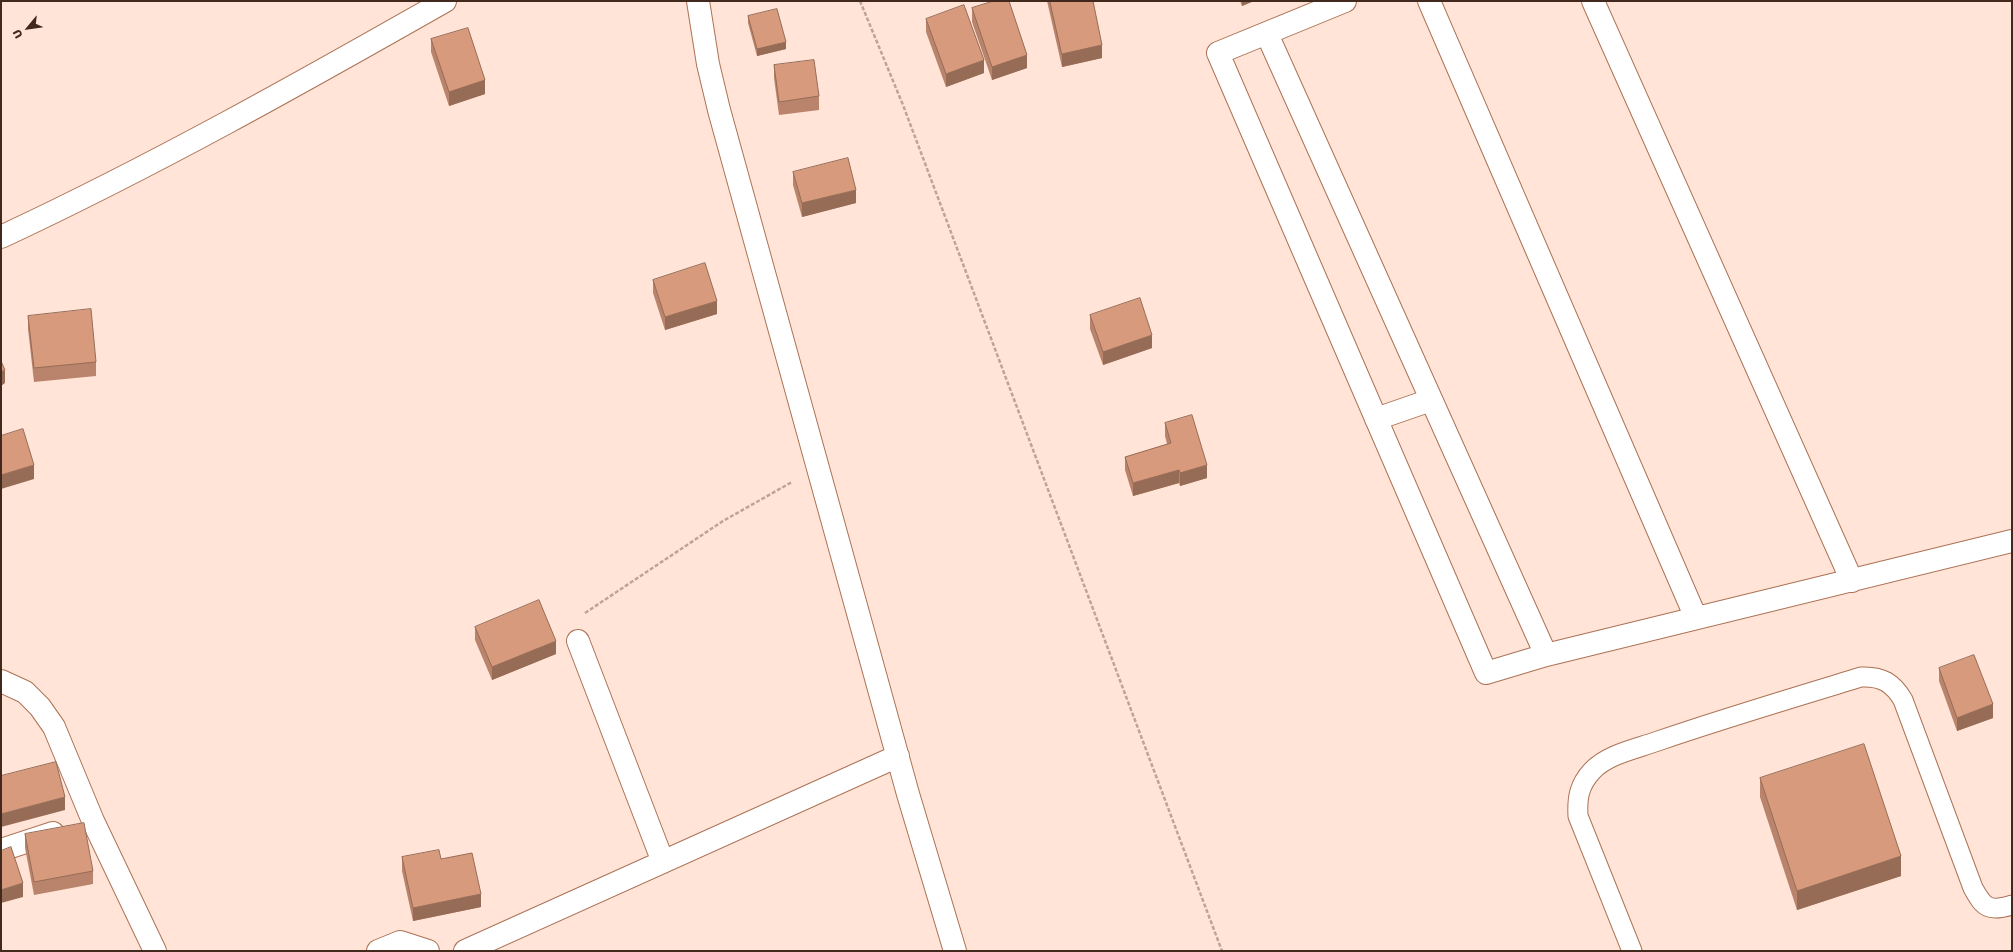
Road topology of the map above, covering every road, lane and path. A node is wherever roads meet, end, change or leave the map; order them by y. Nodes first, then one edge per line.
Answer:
1 (444, 1) edge
2 (698, 1) edge
3 (860, 1) edge
4 (1345, 1) edge
5 (1429, 1) edge
6 (1594, 1) edge
7 (1268, 34) junction
8 (1, 237) edge
9 (1431, 400) junction
10 (1376, 419) junction
11 (818, 468) junction
12 (2012, 541) edge
13 (1852, 581) junction
14 (1696, 618) junction
15 (578, 641) joint
16 (1546, 655) junction
17 (1, 681) edge
18 (898, 756) junction
19 (93, 821) junction
20 (1, 850) edge
21 (663, 862) junction
22 (2012, 905) edge
23 (155, 951) edge
24 (378, 951) edge
25 (428, 951) edge
26 (464, 951) edge
27 (954, 951) edge
28 (1222, 951) edge
29 (1632, 951) edge

1 - 8 street
2 - 11 street
3 - 28 path
4 - 7 street
5 - 14 street
6 - 13 street
7 - 9 street
7 - 10 street
9 - 10 street
9 - 16 street
10 - 16 street
11 - 15 path
11 - 18 street
12 - 13 street
13 - 14 street
14 - 16 street
15 - 21 street
17 - 19 street
18 - 21 street
18 - 27 street
19 - 20 street
19 - 23 street
21 - 26 street
22 - 29 lane
24 - 25 street

